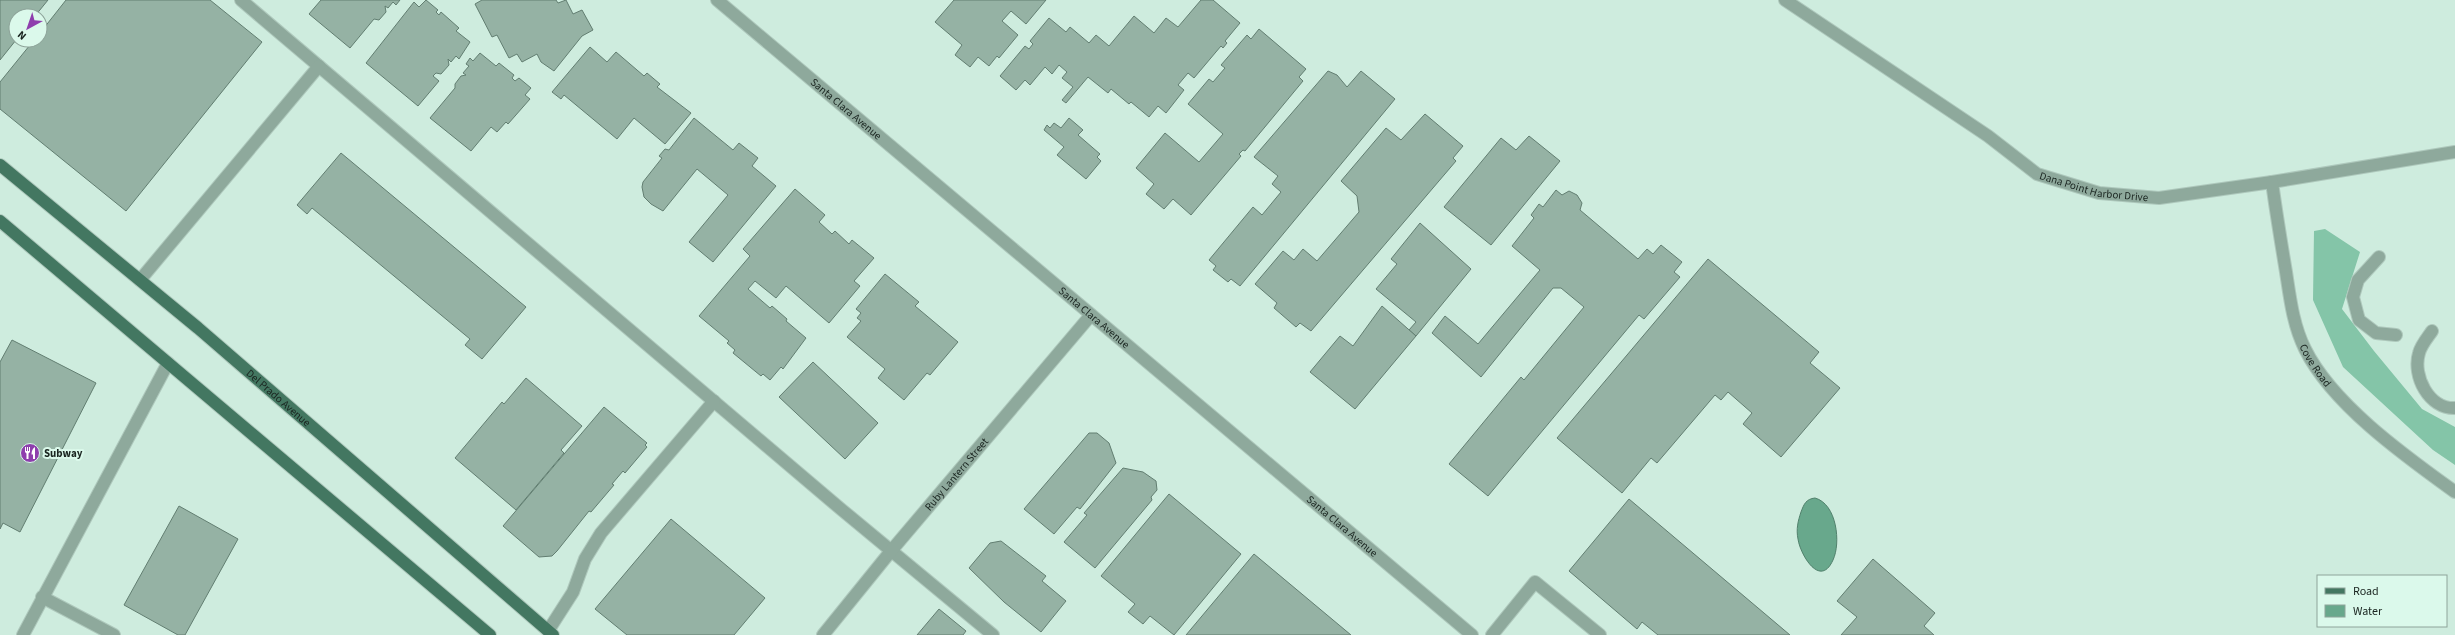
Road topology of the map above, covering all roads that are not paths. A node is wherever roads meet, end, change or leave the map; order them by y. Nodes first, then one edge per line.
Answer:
1 (240, 0) edge
2 (717, 0) edge
3 (1785, 0) edge
4 (319, 66) junction
5 (2455, 152) edge
6 (0, 165) edge
7 (2272, 182) junction
8 (0, 221) edge
9 (2379, 257) dead end
10 (140, 280) junction
11 (1091, 316) junction
12 (2432, 331) dead end
13 (2396, 335) dead end
14 (168, 363) junction
15 (714, 401) junction
16 (2455, 408) edge
17 (2455, 492) edge
18 (891, 551) junction
19 (42, 597) junction
20 (550, 633) edge
21 (23, 635) edge
22 (114, 635) edge
23 (490, 635) edge
24 (823, 635) edge
25 (993, 635) edge
26 (1472, 635) edge
27 (1492, 635) edge
28 (1600, 635) edge

1 - 4 street
2 - 11 street, Santa Clara Avenue
3 - 7 street, Dana Point Harbor Drive
4 - 10 street
4 - 15 street
5 - 7 street, Dana Point Harbor Drive
6 - 10 main road, Del Prado Avenue
7 - 17 street, Cove Road
8 - 14 main road
9 - 13 street
10 - 20 main road, Del Prado Avenue
11 - 18 street, Ruby Lantern Street
11 - 26 street, Santa Clara Avenue
12 - 16 street
14 - 19 street
14 - 23 main road
15 - 18 street
15 - 20 street
18 - 24 street, Ruby Lantern Street
18 - 25 street
19 - 21 street
19 - 22 street
27 - 28 street

